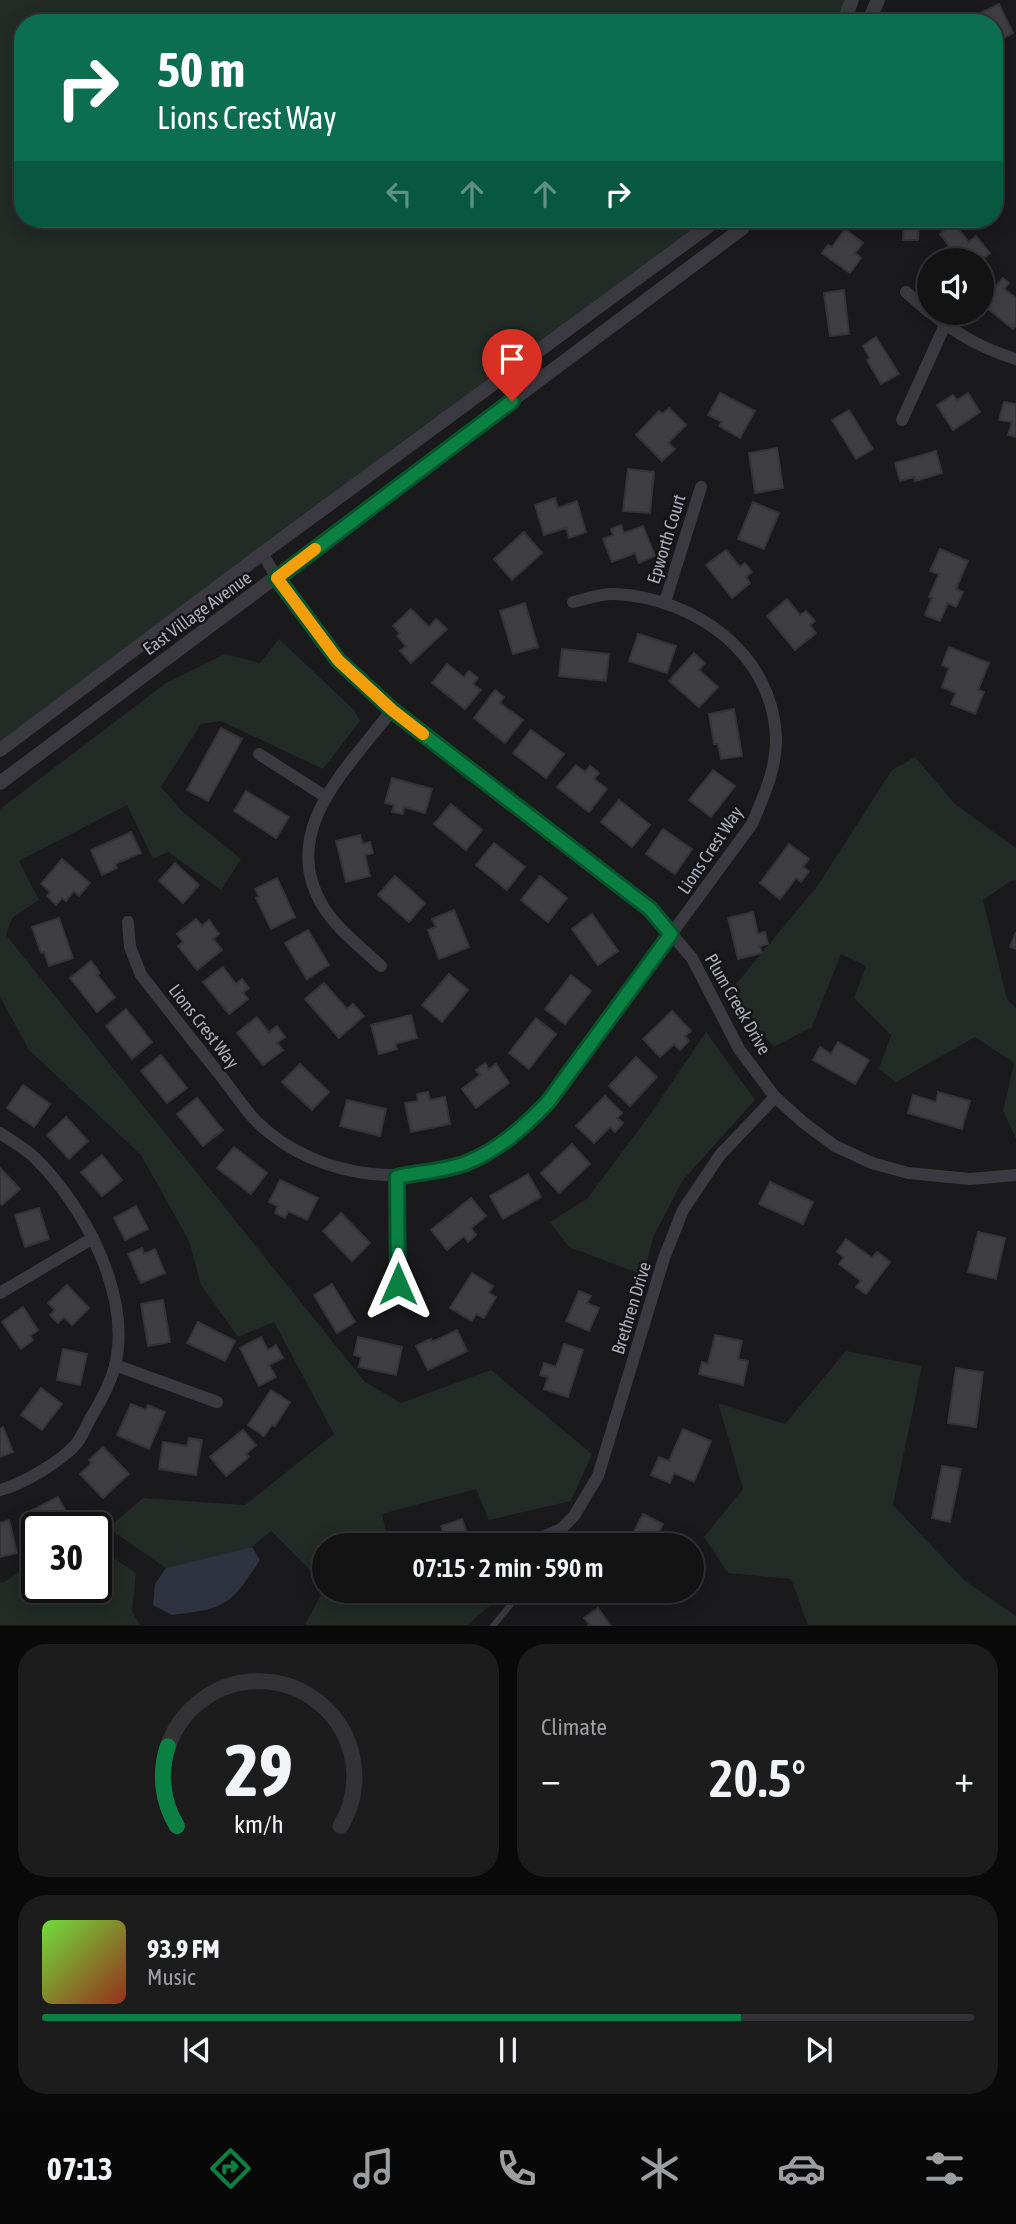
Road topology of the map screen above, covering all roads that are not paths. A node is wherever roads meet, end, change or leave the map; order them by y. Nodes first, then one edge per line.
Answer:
1 (706, 228) edge
2 (742, 228) edge
3 (906, 292) dead end
4 (917, 301) edge
5 (945, 326) joint
6 (1016, 359) edge
7 (902, 420) dead end
8 (701, 487) dead end
9 (262, 553) junction
10 (277, 578) junction
11 (573, 602) dead end
12 (665, 602) junction
13 (392, 710) junction
14 (0, 750) edge
15 (259, 754) dead end
16 (0, 783) edge
17 (326, 797) junction
18 (128, 922) dead end
19 (671, 934) junction
20 (381, 966) dead end
21 (775, 1097) junction
22 (0, 1133) edge
23 (1016, 1175) edge
24 (397, 1177) junction
25 (93, 1238) junction
26 (398, 1284) dead end
27 (0, 1293) edge
28 (115, 1365) junction
29 (217, 1402) dead end
30 (0, 1490) edge
31 (555, 1533) edge
32 (512, 1603) edge
33 (493, 1626) edge

1 - 9 street, East Village Avenue
2 - 10 street, East Village Avenue
3 - 4 street
5 - 6 street
5 - 7 street
8 - 12 street, Epworth Court
9 - 10 street, Plum Creek Drive
9 - 14 street, East Village Avenue
10 - 13 street, Plum Creek Drive
10 - 16 street, East Village Avenue
11 - 12 street, Lions Crest Way
12 - 19 street, Lions Crest Way
13 - 17 street
13 - 19 street, Plum Creek Drive
15 - 17 street
17 - 20 street
18 - 24 street, Lions Crest Way
19 - 21 street, Plum Creek Drive
19 - 24 street, Lions Crest Way
21 - 23 street, Plum Creek Drive
21 - 31 street, Brethren Drive
22 - 25 street
24 - 26 street
25 - 27 street
25 - 28 street
28 - 29 street
28 - 30 street
32 - 33 lane

